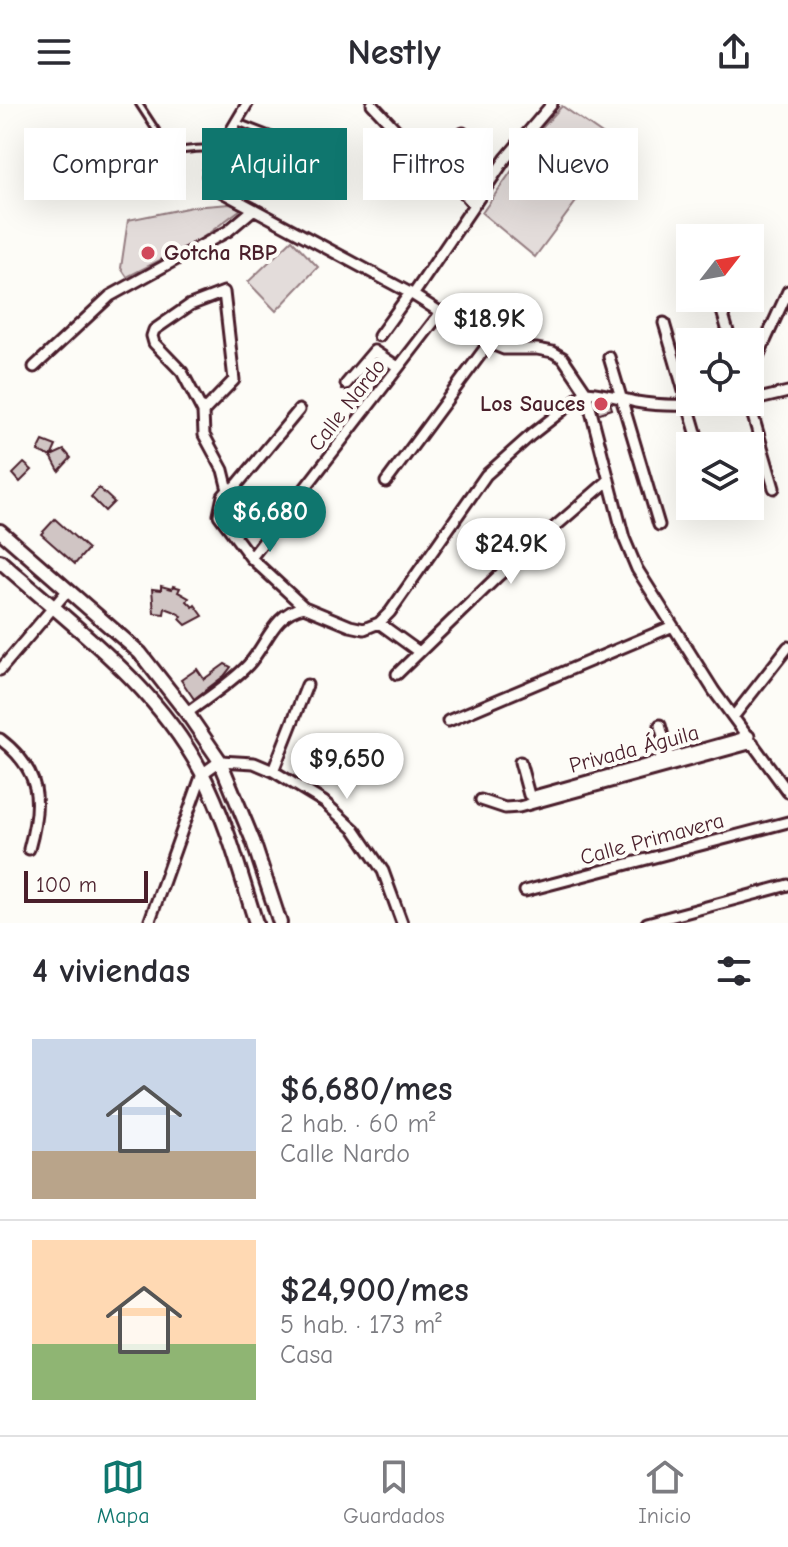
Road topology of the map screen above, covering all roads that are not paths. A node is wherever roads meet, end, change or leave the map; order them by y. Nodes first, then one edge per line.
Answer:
1 (139, 104) edge
2 (247, 104) edge
3 (372, 104) edge
4 (552, 104) edge
5 (237, 122) junction
6 (234, 128) edge
7 (252, 128) edge
8 (394, 128) edge
9 (202, 148) edge
10 (237, 200) edge
11 (470, 200) edge
12 (474, 205) junction
13 (254, 209) junction
14 (788, 291) edge
15 (412, 294) junction
16 (442, 311) junction
17 (664, 323) dead end
18 (379, 336) dead end
19 (489, 343) junction
20 (764, 343) edge
21 (609, 357) dead end
22 (676, 366) edge
23 (34, 367) dead end
24 (398, 367) junction
25 (346, 384) dead end
26 (586, 392) junction
27 (788, 392) edge
28 (621, 397) junction
29 (764, 398) edge
30 (676, 404) edge
31 (299, 410) dead end
32 (203, 412) junction
33 (753, 416) edge
34 (609, 480) junction
35 (386, 482) dead end
36 (774, 488) dead end
37 (228, 490) junction
38 (659, 525) dead end
39 (0, 531) edge
40 (251, 558) junction
41 (0, 561) edge
42 (68, 590) junction
43 (304, 607) junction
44 (53, 608) junction
45 (379, 623) junction
46 (673, 626) junction
47 (788, 647) edge
48 (419, 652) junction
49 (0, 670) edge
50 (397, 674) dead end
51 (307, 685) dead end
52 (187, 713) junction
53 (734, 716) junction
54 (448, 721) dead end
55 (660, 725) dead end
56 (0, 739) edge
57 (751, 739) junction
58 (669, 758) junction
59 (220, 761) junction
60 (520, 762) dead end
61 (273, 771) junction
62 (202, 774) junction
63 (788, 792) edge
64 (481, 800) dead end
65 (788, 822) edge
66 (29, 849) dead end
67 (788, 885) edge
68 (525, 891) dead end
69 (149, 923) edge
70 (256, 923) edge
71 (280, 923) edge
72 (402, 923) edge
73 (647, 923) edge

1 - 9 lane
2 - 5 street
3 - 8 street
4 - 12 street
5 - 6 street
5 - 7 lane
10 - 13 street
11 - 12 street
12 - 15 street
13 - 15 street
13 - 23 street
14 - 20 street
15 - 16 street
15 - 18 street
16 - 19 street
16 - 24 street, Calle Nardo
17 - 22 street
19 - 26 street
19 - 35 street
21 - 28 street
24 - 25 street
24 - 40 street, Calle Nardo
26 - 28 street
26 - 34 street
26 - 45 street
27 - 29 street
28 - 30 street
28 - 38 street
31 - 37 street
32 - 32 street
32 - 37 street
33 - 36 street
34 - 46 street
34 - 48 street
37 - 40 street
39 - 42 main road
40 - 43 street
41 - 44 main road
42 - 44 street
42 - 52 main road
43 - 45 street
43 - 52 street
44 - 49 street
44 - 62 main road
45 - 48 street
46 - 53 street
46 - 54 street
47 - 53 street
48 - 50 street
51 - 61 street
52 - 59 main road
53 - 57 street
55 - 58 street
56 - 66 street
57 - 58 street, Privada Águila
57 - 63 street
57 - 64 street
58 - 60 street, Privada Águila
59 - 61 street
59 - 62 street
59 - 71 main road
61 - 72 street
62 - 69 street
62 - 70 main road
65 - 68 street, Calle Primavera
67 - 73 street

